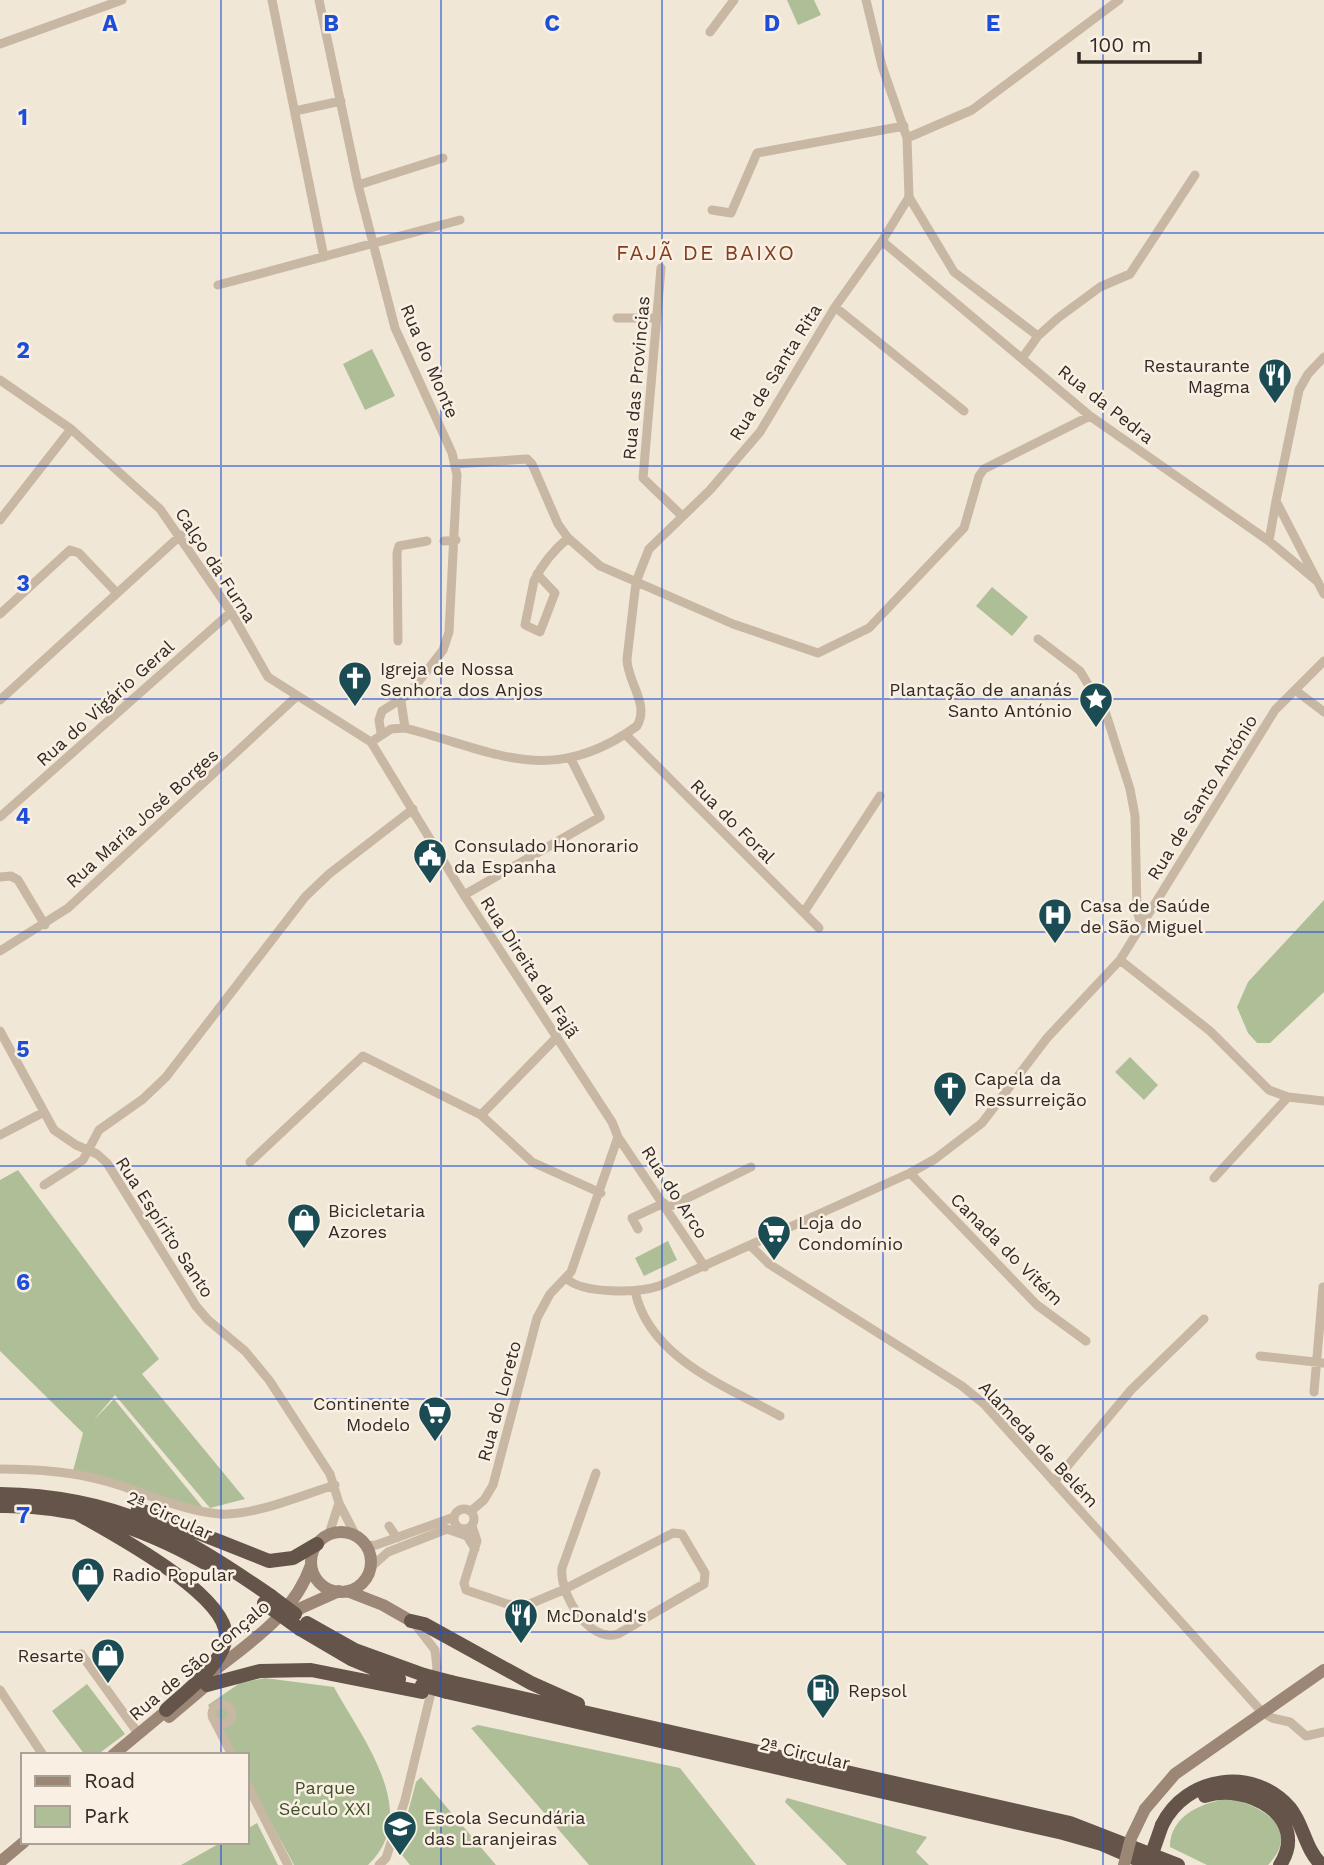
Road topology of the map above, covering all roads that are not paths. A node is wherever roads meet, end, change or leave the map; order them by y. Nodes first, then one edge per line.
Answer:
1 (122, 0) edge
2 (272, 0) edge
3 (319, 0) edge
4 (734, 0) edge
5 (866, 0) edge
6 (1119, 0) edge
7 (710, 32) dead end
8 (0, 44) edge
9 (341, 101) junction
10 (295, 111) junction
11 (904, 126) junction
12 (907, 138) junction
13 (443, 158) dead end
14 (1195, 175) dead end
15 (358, 185) junction
16 (909, 197) junction
17 (712, 210) dead end
18 (460, 220) dead end
19 (882, 241) junction
20 (373, 245) junction
21 (324, 257) junction
22 (661, 268) dead end
23 (218, 285) dead end
24 (835, 307) junction
25 (617, 318) dead end
26 (656, 318) junction
27 (1038, 336) junction
28 (1023, 357) junction
29 (1324, 357) edge
30 (0, 380) edge
31 (964, 411) dead end
32 (1090, 416) junction
33 (71, 429) junction
34 (456, 464) junction
35 (1276, 501) junction
36 (682, 516) junction
37 (0, 520) edge
38 (181, 535) junction
39 (568, 538) junction
40 (456, 540) junction
41 (427, 541) dead end
42 (444, 541) dead end
43 (1269, 541) junction
44 (537, 575) junction
45 (636, 582) junction
46 (1318, 582) junction
47 (116, 593) junction
48 (1324, 594) edge
49 (231, 612) junction
50 (0, 614) edge
51 (1038, 639) dead end
52 (398, 641) dead end
53 (1324, 661) edge
54 (1295, 690) junction
55 (296, 697) junction
56 (0, 700) edge
57 (401, 701) junction
58 (1324, 712) edge
59 (405, 728) junction
60 (381, 733) junction
61 (625, 734) junction
62 (371, 742) junction
63 (571, 759) junction
64 (880, 796) dead end
65 (413, 809) junction
66 (0, 817) edge
67 (4, 876) edge
68 (464, 895) junction
69 (804, 912) junction
70 (1141, 924) junction
71 (45, 925) junction
72 (820, 928) dead end
73 (0, 951) edge
74 (1120, 960) junction
75 (0, 1031) edge
76 (557, 1037) junction
77 (3, 1041) edge
78 (1288, 1097) junction
79 (1324, 1101) edge
80 (44, 1112) junction
81 (481, 1115) junction
82 (0, 1135) edge
83 (618, 1137) junction
84 (89, 1150) junction
85 (250, 1162) dead end
86 (751, 1167) dead end
87 (910, 1173) junction
88 (1214, 1178) dead end
89 (44, 1185) dead end
90 (601, 1193) junction
91 (666, 1206) junction
92 (638, 1229) dead end
93 (751, 1246) junction
94 (705, 1267) junction
95 (567, 1279) junction
96 (1323, 1287) edge
97 (635, 1291) junction
98 (1204, 1319) dead end
99 (1086, 1341) dead end
100 (1260, 1356) dead end
101 (1320, 1362) edge
102 (1314, 1392) dead end
103 (780, 1416) dead end
104 (0, 1469) edge
105 (596, 1472) dead end
106 (1054, 1482) junction
107 (335, 1485) junction
108 (0, 1494) edge
109 (340, 1503) junction
110 (0, 1506) edge
111 (106, 1507) junction
112 (71, 1510) junction
113 (471, 1511) junction
114 (452, 1523) junction
115 (472, 1525) junction
116 (389, 1526) dead end
117 (329, 1534) junction
118 (356, 1536) junction
119 (397, 1538) junction
120 (317, 1544) junction
121 (366, 1546) junction
122 (475, 1549) junction
123 (311, 1565) junction
124 (368, 1572) junction
125 (563, 1590) junction
126 (343, 1591) junction
127 (268, 1600) junction
128 (383, 1605) junction
129 (411, 1621) junction
130 (81, 1654) dead end
131 (1324, 1670) edge
132 (423, 1684) junction
133 (207, 1685) junction
134 (449, 1687) junction
135 (0, 1690) edge
136 (166, 1710) junction
137 (1262, 1712) junction
138 (598, 1715) junction
139 (215, 1722) junction
140 (226, 1724) junction
141 (1324, 1732) edge
142 (138, 1733) junction
143 (223, 1738) junction
144 (42, 1753) edge
145 (115, 1753) edge
146 (127, 1753) edge
147 (231, 1753) edge
148 (248, 1786) edge
149 (1165, 1826) junction
150 (21, 1834) edge
151 (22, 1844) edge
152 (0, 1852) edge
153 (0, 1862) edge
154 (288, 1865) edge
155 (379, 1865) edge
156 (1124, 1865) edge
157 (1151, 1865) edge
158 (1178, 1865) edge
159 (1280, 1865) edge
160 (1322, 1865) edge

1 - 8 street
2 - 10 street
3 - 9 street, Rua do Monte
4 - 7 street
5 - 11 street
6 - 12 street
9 - 10 street
9 - 15 street, Rua do Monte
10 - 21 street
11 - 12 street
11 - 17 street
12 - 16 street
13 - 15 street
14 - 27 street
15 - 20 street, Rua do Monte
16 - 19 street, Rua de Santa Rita
16 - 27 street
18 - 20 street
19 - 24 street, Rua de Santa Rita
19 - 28 street, Rua da Pedra
20 - 21 street
20 - 34 street, Rua do Monte
21 - 23 street
22 - 26 street, Rua das Provincias
24 - 31 street
24 - 36 street, Rua de Santa Rita
25 - 26 street
26 - 36 street, Rua das Provincias
27 - 28 street
28 - 32 street, Rua da Pedra
29 - 35 street
30 - 33 street, Calço da Furna
32 - 43 street, Rua da Pedra
32 - 45 street
33 - 37 street
33 - 38 street, Calço da Furna
34 - 39 street
34 - 40 street, Rua do Monte
35 - 43 street
35 - 46 street
36 - 45 street, Rua de Santa Rita
38 - 47 street
38 - 49 street, Calço da Furna
39 - 44 street
39 - 45 street
40 - 42 street
40 - 57 street, Rua do Monte
41 - 52 street
43 - 46 street, Rua da Pedra
44 - 44 street
45 - 61 street, Rua de Santa Rita
46 - 48 street
47 - 50 street
47 - 56 street
49 - 55 street, Calço da Furna
49 - 66 street, Rua do Vigário Geral
51 - 70 street
53 - 54 street, Rua de Santo António
54 - 58 street
54 - 70 street, Rua de Santo António
55 - 62 street, Calço da Furna
55 - 71 street, Rua Maria José Borges
57 - 59 street
57 - 60 street, Rua do Monte
59 - 60 street
59 - 63 street
60 - 62 street
61 - 63 street
61 - 69 street, Rua do Foral
62 - 65 street, Rua Direita da Fajã
63 - 68 street
64 - 69 street
65 - 68 street, Rua Direita da Fajã
65 - 84 street, Rua Espírito Santo
67 - 71 street
68 - 76 street, Rua Direita da Fajã
69 - 72 street, Rua do Foral
70 - 74 street, Rua de Santo António
71 - 73 street, Rua Maria José Borges
74 - 78 street
74 - 87 street, Rua de Santo António
75 - 77 street
76 - 81 street
76 - 83 street, Rua Direita da Fajã
77 - 80 street
78 - 79 street
78 - 88 street
80 - 82 street
80 - 84 street
81 - 85 street
81 - 90 street
83 - 90 street
83 - 91 street, Rua do Arco
84 - 89 street
84 - 107 street, Rua Espírito Santo
86 - 91 street
87 - 93 street, Rua de Santo António
87 - 99 street, Canada do Vitém
90 - 95 street
91 - 92 street
91 - 94 street, Rua do Arco
93 - 94 street, Rua de Santo António
93 - 106 street, Alameda de Belém
94 - 97 street, Rua de Santo António
95 - 97 street, Rua de Santo António
95 - 113 street, Rua do Loreto
96 - 101 street
97 - 103 street
98 - 106 street
100 - 101 street
101 - 102 street
104 - 107 street
105 - 125 street
106 - 137 street, Alameda de Belém
107 - 109 street, Rua Espírito Santo
108 - 111 highway, 2ª Circular
109 - 117 street
109 - 118 street, Rua Espírito Santo
110 - 112 highway, 2ª Circular
111 - 120 highway
111 - 127 highway, 2ª Circular
112 - 127 highway, 2ª Circular
112 - 136 highway
113 - 114 street
113 - 115 street
114 - 115 street
114 - 119 street
114 - 122 street
114 - 124 street
115 - 122 street
116 - 119 street
117 - 118 main road
117 - 120 main road
118 - 121 main road
119 - 121 street
120 - 123 main road
121 - 124 main road
122 - 125 street
123 - 126 main road
123 - 136 main road, Rua de São Gonçalo
124 - 126 main road
124 - 128 main road
125 - 125 street
126 - 128 main road
126 - 133 main road, Rua de São Gonçalo
127 - 132 highway, bridge
128 - 129 main road
129 - 138 highway
129 - 155 street
130 - 142 street
131 - 137 main road
132 - 133 highway
132 - 134 highway, bridge
133 - 146 main road, Rua de São Gonçalo
134 - 138 highway, 2ª Circular
134 - 157 highway, 2ª Circular
135 - 144 street
136 - 142 main road, Rua de São Gonçalo
137 - 141 street
137 - 156 main road, bridge
138 - 158 highway, 2ª Circular
139 - 140 street
139 - 140 street
139 - 143 street
140 - 143 street
142 - 145 main road, Rua de São Gonçalo
143 - 147 street
148 - 154 street
149 - 157 highway
149 - 159 highway
149 - 160 highway
150 - 152 main road
151 - 153 main road

